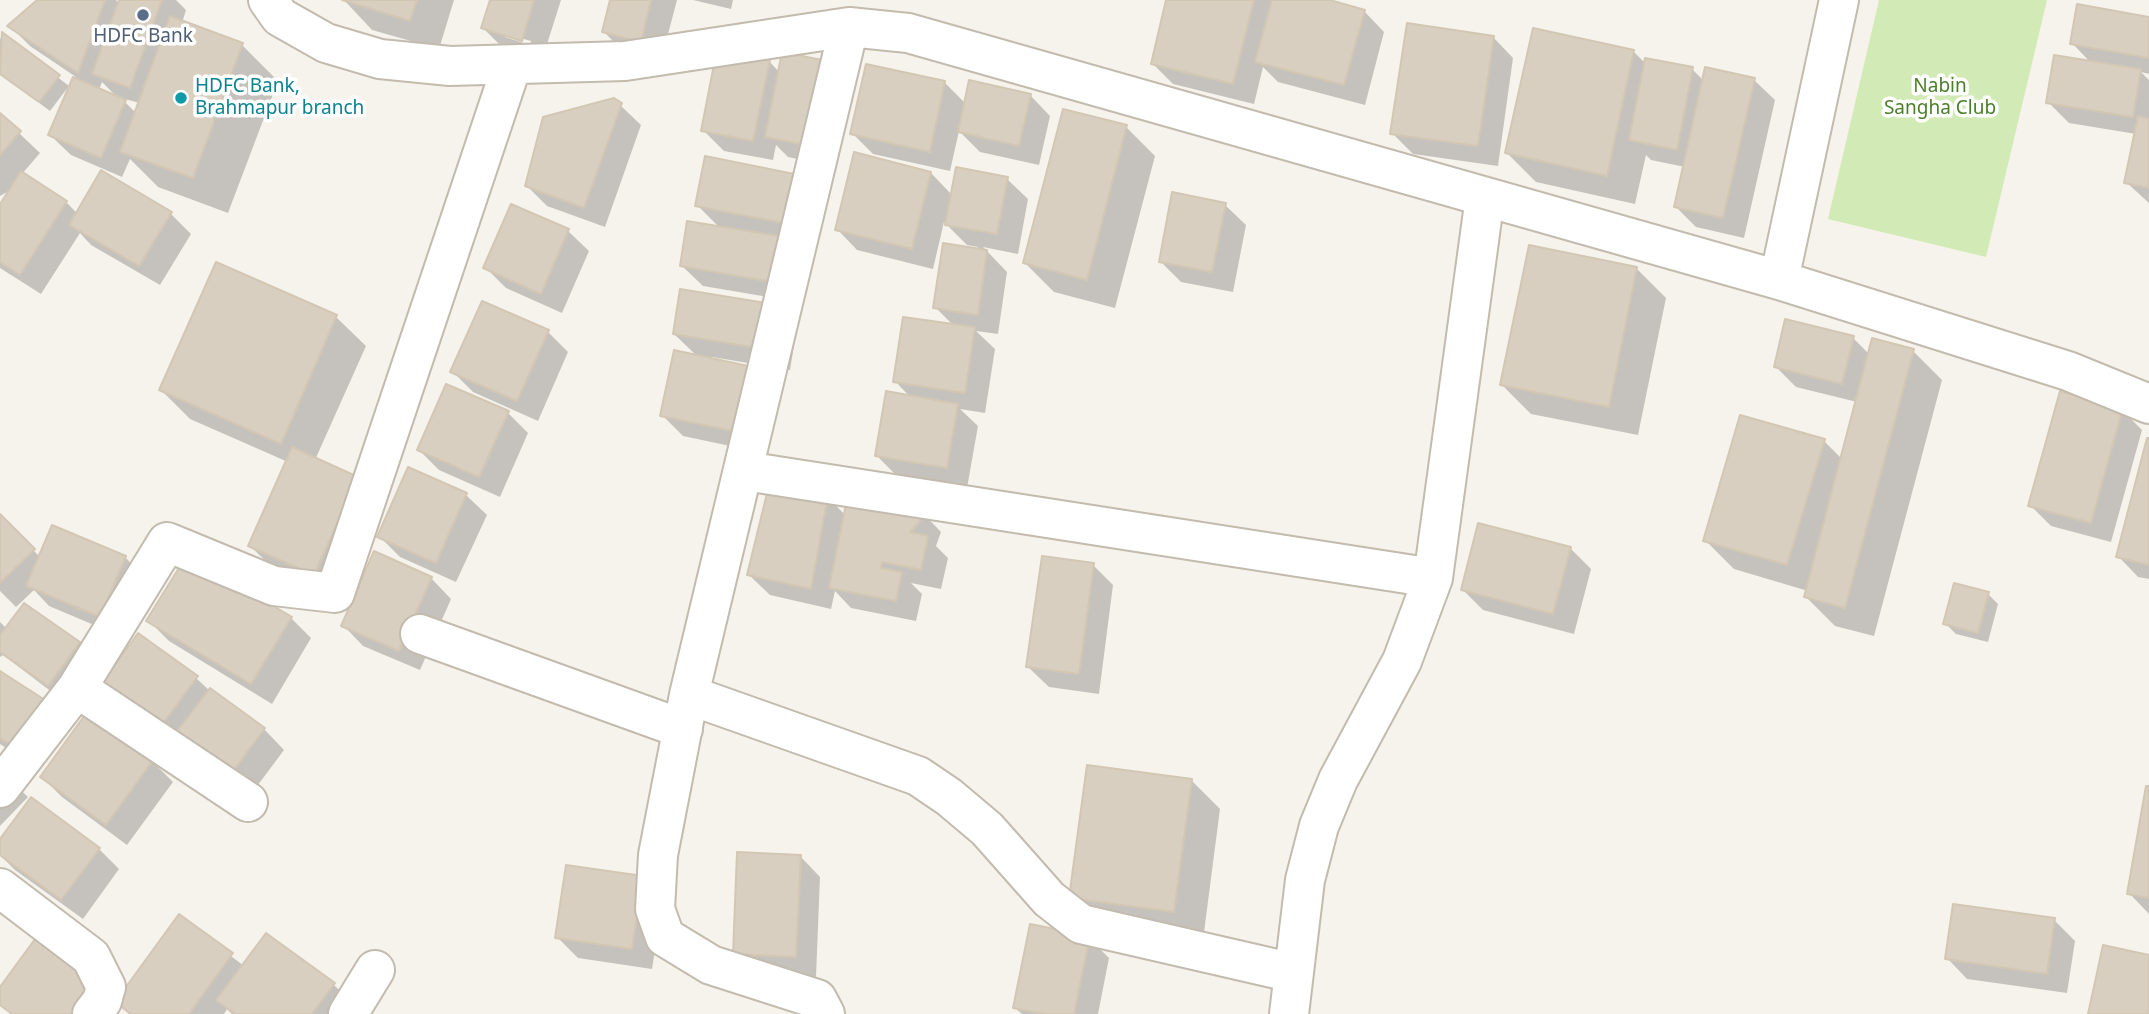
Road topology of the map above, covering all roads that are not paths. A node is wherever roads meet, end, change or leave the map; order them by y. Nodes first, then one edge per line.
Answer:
1 (268, 0) edge
2 (1839, 0) edge
3 (849, 27) junction
4 (512, 65) junction
5 (1485, 197) junction
6 (1779, 280) junction
7 (2149, 404) edge
8 (745, 471) junction
9 (1433, 578) junction
10 (420, 634) dead end
11 (77, 688) junction
12 (686, 712) junction
13 (0, 788) edge
14 (248, 802) dead end
15 (0, 888) edge
16 (375, 970) dead end
17 (1294, 973) junction
18 (92, 1014) edge
19 (348, 1014) edge
20 (825, 1014) edge
21 (1289, 1014) edge

1 - 4 street
2 - 6 street
3 - 4 street
3 - 5 street
3 - 8 street
4 - 11 street
5 - 6 street
5 - 9 street
6 - 7 street
8 - 9 street
8 - 12 street
9 - 17 street
10 - 12 street
11 - 13 street
11 - 14 street
12 - 17 street
12 - 20 street
15 - 18 street
16 - 19 street
17 - 21 street

